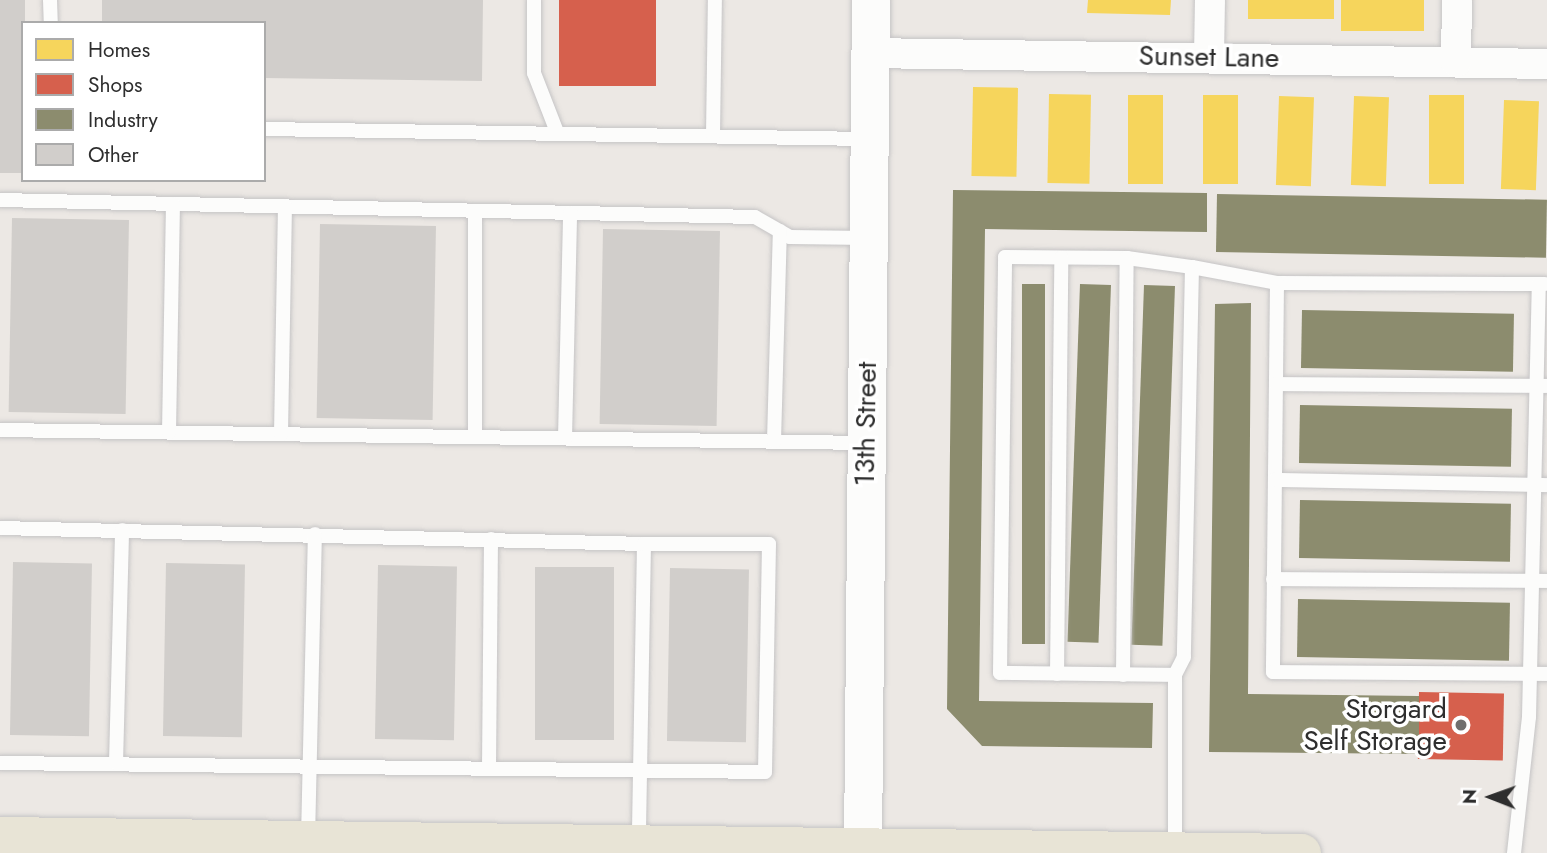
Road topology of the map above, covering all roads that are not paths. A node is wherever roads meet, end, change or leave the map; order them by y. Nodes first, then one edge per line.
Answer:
1 (50, 0) edge
2 (534, 0) edge
3 (715, 0) edge
4 (871, 0) edge
5 (1210, 0) edge
6 (1457, 0) edge
7 (51, 21) edge
8 (870, 54) junction
9 (1209, 56) junction
10 (1456, 62) junction
11 (1547, 64) edge
12 (266, 129) edge
13 (557, 132) junction
14 (712, 135) junction
15 (869, 139) junction
16 (0, 200) edge
17 (173, 204) junction
18 (285, 206) junction
19 (475, 211) junction
20 (570, 213) junction
21 (780, 231) junction
22 (868, 238) junction
23 (1061, 258) junction
24 (1127, 258) junction
25 (1192, 267) junction
26 (1277, 283) junction
27 (1543, 284) edge
28 (1276, 384) junction
29 (1541, 386) edge
30 (0, 430) edge
31 (169, 432) junction
32 (281, 434) junction
33 (475, 437) junction
34 (565, 438) junction
35 (774, 441) junction
36 (866, 443) junction
37 (1275, 480) junction
38 (1540, 485) edge
39 (0, 528) edge
40 (122, 530) junction
41 (315, 534) junction
42 (491, 539) junction
43 (644, 544) junction
44 (1273, 579) junction
45 (1532, 581) junction
46 (1547, 582) edge
47 (1057, 674) junction
48 (1531, 674) junction
49 (1547, 674) edge
50 (1123, 675) junction
51 (1175, 675) junction
52 (0, 762) edge
53 (116, 763) junction
54 (310, 764) junction
55 (489, 768) junction
56 (640, 772) junction
57 (0, 836) edge
58 (308, 840) junction
59 (639, 845) junction
60 (863, 851) edge
61 (1175, 852) edge
62 (1302, 853) edge
63 (1514, 853) edge

1 - 7 lane
2 - 13 lane
3 - 14 lane
4 - 8 street, 13th Street
5 - 9 street
6 - 10 street
8 - 9 street, Sunset Lane
8 - 15 street, 13th Street
9 - 10 street, Sunset Lane
10 - 11 street, Sunset Lane
12 - 13 lane
13 - 14 lane
14 - 15 lane
15 - 22 street, 13th Street
16 - 17 lane
17 - 18 lane
17 - 31 lane
18 - 19 lane
18 - 32 lane
19 - 20 lane
19 - 33 lane
20 - 21 lane
20 - 34 lane
21 - 22 lane
21 - 35 lane
22 - 36 street, 13th Street
23 - 24 lane
23 - 47 lane
23 - 47 lane
24 - 25 lane
24 - 50 lane
25 - 26 lane
25 - 51 lane
26 - 27 lane
26 - 28 lane
27 - 29 lane
28 - 29 lane
28 - 37 lane
29 - 38 lane
30 - 31 lane
31 - 32 lane
32 - 33 lane
33 - 34 lane
34 - 35 lane
35 - 36 lane
36 - 60 street, 13th Street
37 - 38 lane
37 - 44 lane
38 - 45 lane
39 - 40 lane
40 - 41 lane
40 - 53 lane
41 - 42 lane
41 - 54 lane
42 - 43 lane
42 - 55 lane
43 - 56 lane
43 - 56 lane
44 - 45 lane
44 - 48 lane
45 - 46 lane
45 - 48 lane
47 - 50 lane
48 - 49 lane
48 - 63 lane
50 - 51 lane
51 - 61 lane
52 - 53 lane
53 - 54 lane
54 - 55 lane
54 - 58 lane
55 - 56 lane
56 - 59 lane
57 - 58 main road
58 - 59 main road
59 - 60 main road
60 - 61 main road
61 - 62 main road

